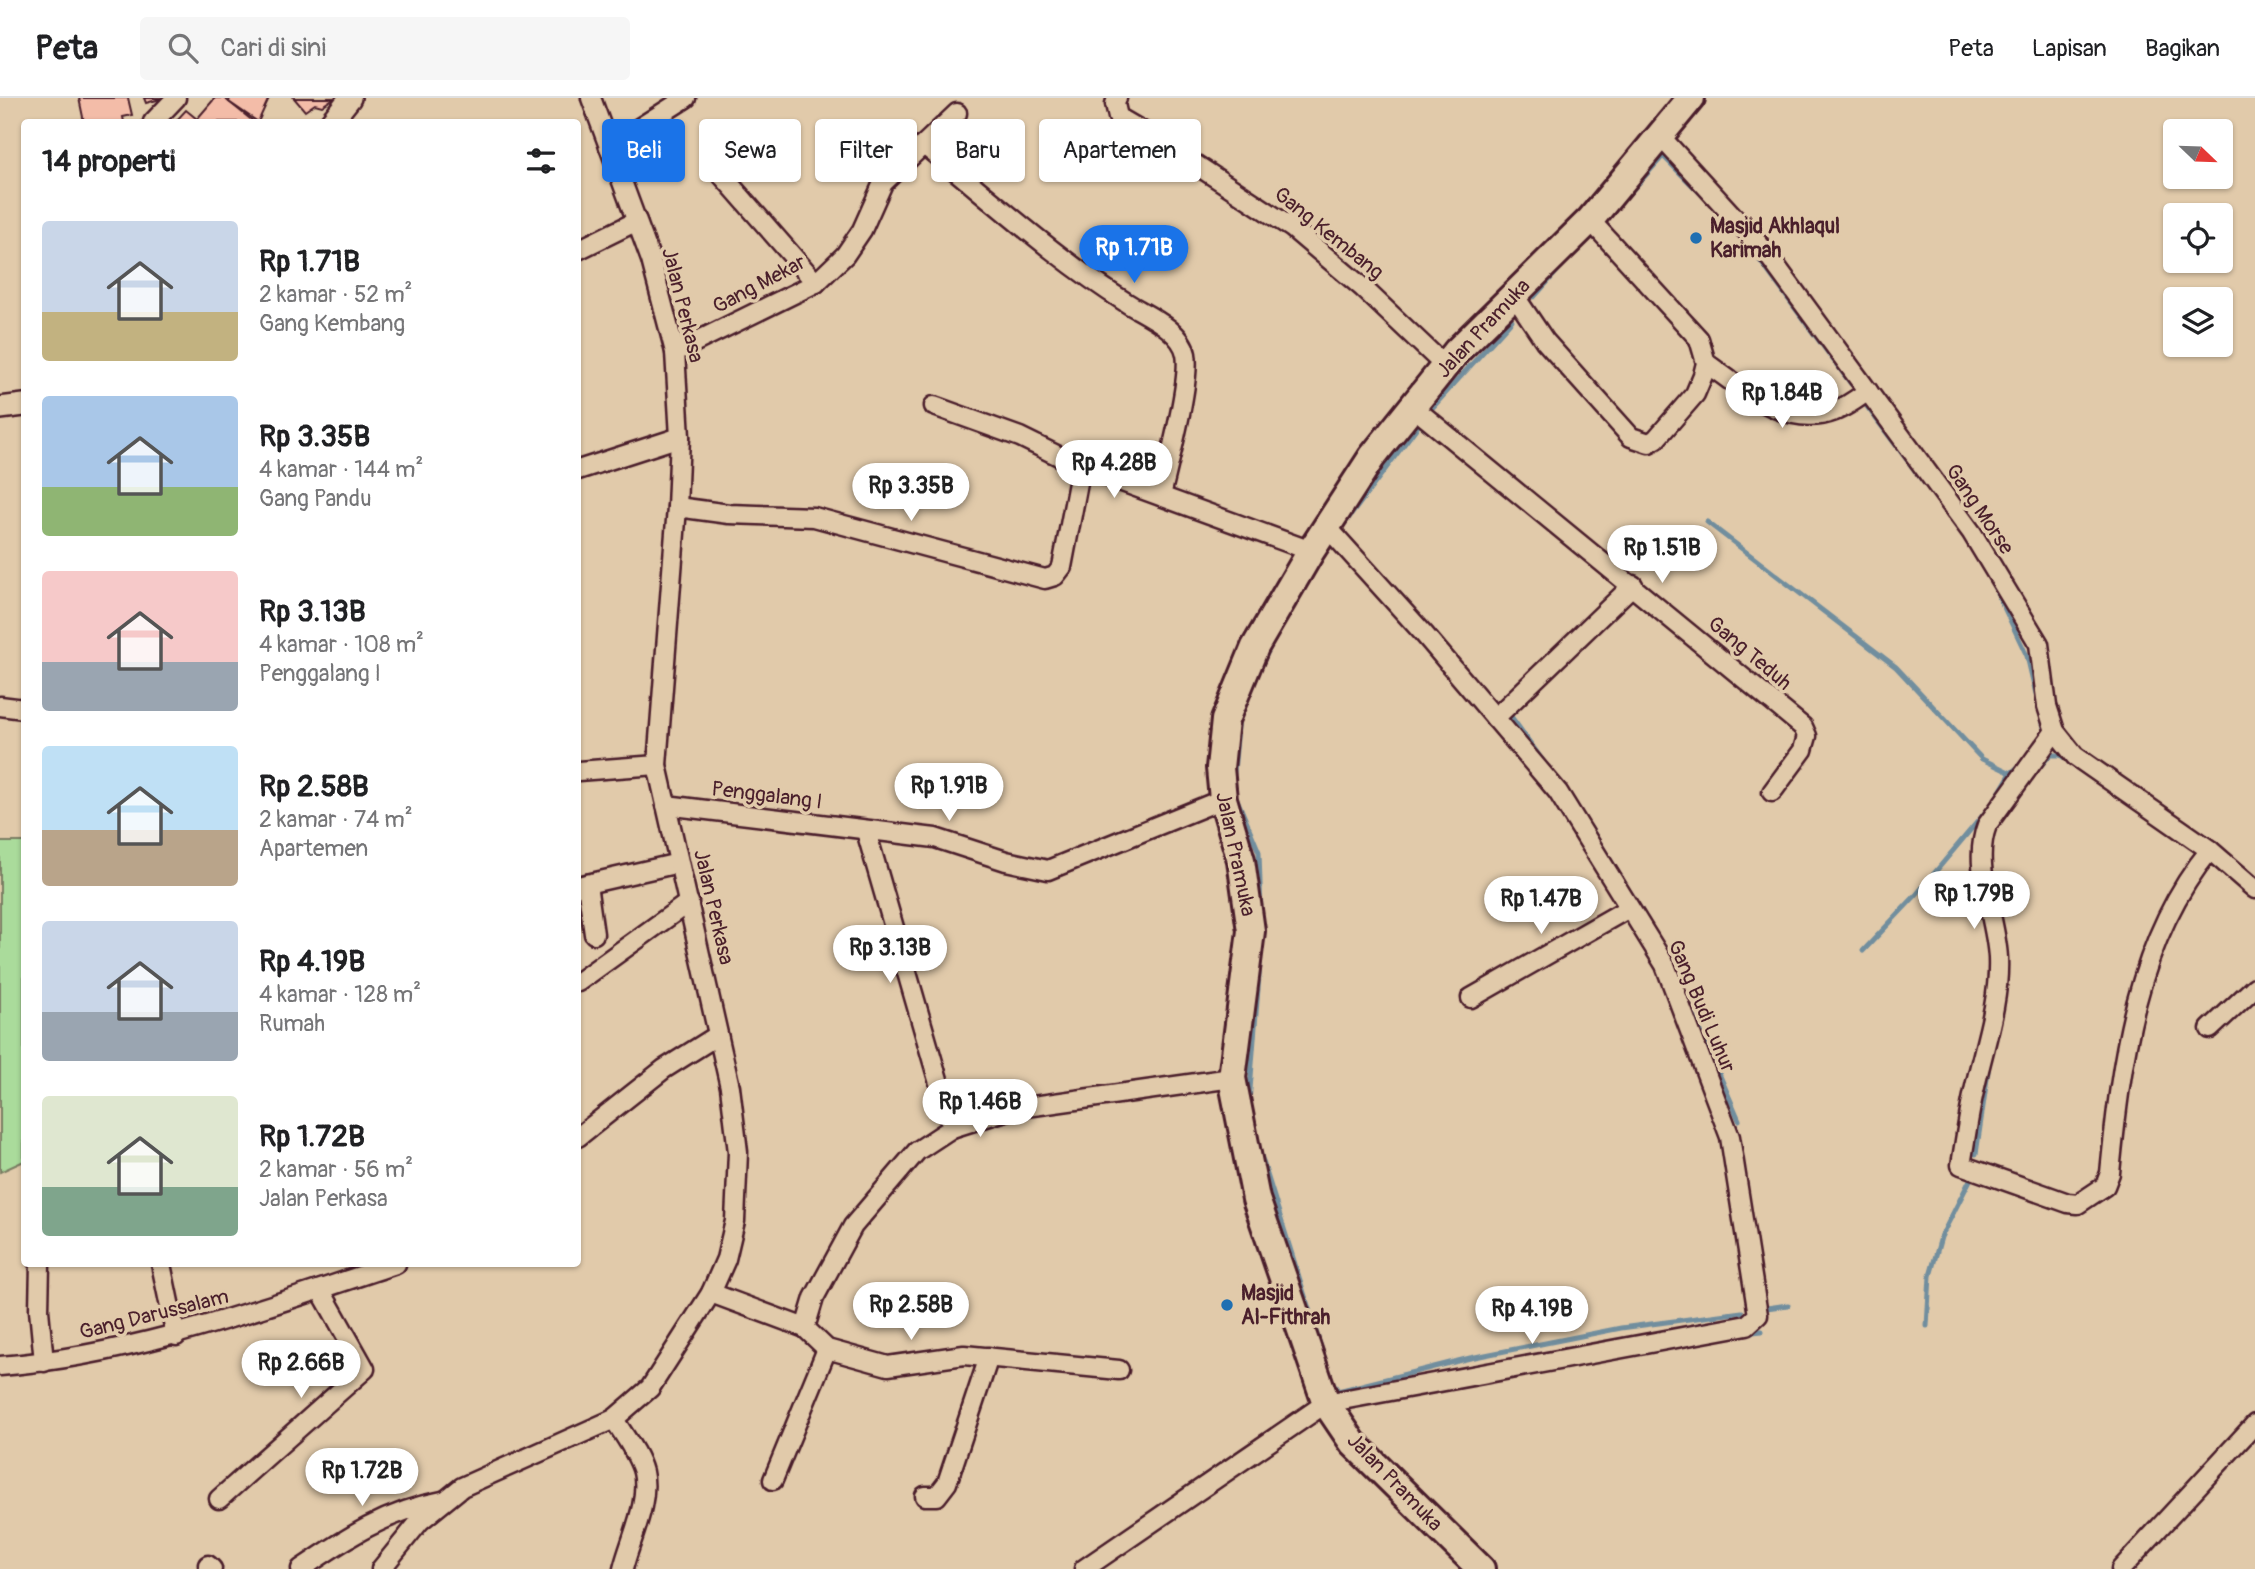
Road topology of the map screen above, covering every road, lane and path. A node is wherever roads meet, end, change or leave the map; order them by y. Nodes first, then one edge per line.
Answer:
1 (176, 98) edge
2 (350, 98) edge
3 (591, 98) edge
4 (686, 98) edge
5 (1117, 98) edge
6 (1691, 98) edge
7 (957, 113) dead end
8 (156, 119) edge
9 (333, 119) edge
10 (653, 119) edge
11 (602, 128) edge
12 (1661, 137) junction
13 (924, 145) junction
14 (622, 182) edge
15 (728, 182) edge
16 (1590, 220) junction
17 (636, 221) junction
18 (581, 248) edge
19 (816, 283) junction
20 (1514, 295) junction
21 (675, 352) junction
22 (1706, 363) junction
23 (1445, 366) junction
24 (1868, 391) junction
25 (21, 405) edge
26 (934, 406) dead end
27 (1413, 407) junction
28 (0, 408) edge
29 (680, 437) junction
30 (1081, 467) junction
31 (581, 469) edge
32 (1161, 496) junction
33 (677, 507) junction
34 (1328, 528) junction
35 (1311, 551) junction
36 (1633, 585) junction
37 (0, 706) edge
38 (21, 709) edge
39 (1495, 718) junction
40 (2055, 731) junction
41 (657, 765) junction
42 (581, 771) edge
43 (1772, 792) dead end
44 (1223, 799) junction
45 (666, 805) junction
46 (866, 831) junction
47 (2210, 850) junction
48 (679, 863) junction
49 (582, 885) edge
50 (2255, 889) edge
51 (689, 902) junction
52 (1629, 908) junction
53 (594, 934) dead end
54 (581, 980) edge
55 (2255, 987) edge
56 (1471, 998) dead end
57 (2210, 1029) dead end
58 (718, 1035) junction
59 (1232, 1078) junction
60 (952, 1128) junction
61 (581, 1135) edge
62 (40, 1267) edge
63 (162, 1267) edge
64 (387, 1267) edge
65 (321, 1290) junction
66 (711, 1293) junction
67 (805, 1328) junction
68 (176, 1336) junction
69 (827, 1349) junction
70 (989, 1357) junction
71 (44, 1362) junction
72 (0, 1366) edge
73 (1119, 1370) dead end
74 (1326, 1403) junction
75 (614, 1419) junction
76 (2255, 1424) edge
77 (773, 1480) dead end
78 (925, 1496) dead end
79 (219, 1499) dead end
80 (445, 1500) junction
81 (301, 1569) edge
82 (381, 1569) edge
83 (623, 1569) edge
84 (1084, 1569) edge
85 (1481, 1569) edge
86 (2121, 1569) edge

1 - 8 street
2 - 9 street
3 - 11 street, Jalan Perkasa
4 - 10 street
5 - 23 street, Gang Kembang
6 - 12 main road, Jalan Pramuka
7 - 13 street, Gang Mekar
12 - 16 main road, Jalan Pramuka
12 - 24 street, Gang Morse
13 - 19 street, Gang Mekar
13 - 32 street
14 - 17 street, Jalan Perkasa
15 - 19 street
16 - 20 main road, Jalan Pramuka
16 - 22 street
17 - 18 street
17 - 21 street, Jalan Perkasa
19 - 21 street, Gang Mekar
20 - 22 street
20 - 23 main road, Jalan Pramuka
21 - 29 street, Jalan Perkasa
22 - 24 street
23 - 27 main road, Jalan Pramuka
24 - 40 street, Gang Morse
25 - 28 street
26 - 30 street
27 - 34 main road, Jalan Pramuka
27 - 36 street, Gang Teduh
29 - 31 street
29 - 33 street, Jalan Perkasa
30 - 32 street
30 - 33 street
32 - 35 street
33 - 41 street, Jalan Perkasa
34 - 35 main road, Jalan Pramuka
34 - 39 street, Gang Budi Luhur
35 - 44 main road, Jalan Pramuka
36 - 39 street
36 - 43 street, Gang Teduh
37 - 38 street
39 - 52 street, Gang Budi Luhur
40 - 47 street, Gang Morse
40 - 47 street
41 - 42 street
41 - 45 street, Jalan Perkasa
44 - 46 street, Penggalang I
44 - 59 main road, Jalan Pramuka
45 - 46 street, Penggalang I
45 - 48 street, Jalan Perkasa
46 - 60 street
47 - 50 street, Gang Morse
48 - 49 street
48 - 51 street, Jalan Perkasa
49 - 53 street
51 - 54 street
51 - 58 street, Jalan Perkasa
52 - 56 street
52 - 74 street, Gang Budi Luhur
55 - 57 street
58 - 61 street
58 - 66 street, Jalan Perkasa
59 - 60 street
59 - 74 main road, Jalan Pramuka
60 - 67 street
62 - 71 street
63 - 68 street
64 - 65 street, Gang Darussalam
65 - 68 street, Gang Darussalam
65 - 79 street
66 - 67 street
66 - 75 street, Jalan Perkasa
67 - 69 street
68 - 71 street, Gang Darussalam
69 - 70 street
69 - 77 street
70 - 73 street
70 - 78 street
71 - 72 street, Gang Darussalam
74 - 84 street
74 - 85 main road, Jalan Pramuka
75 - 80 street, Jalan Perkasa
75 - 83 street
76 - 86 street
80 - 81 street
80 - 82 street, Jalan Perkasa

